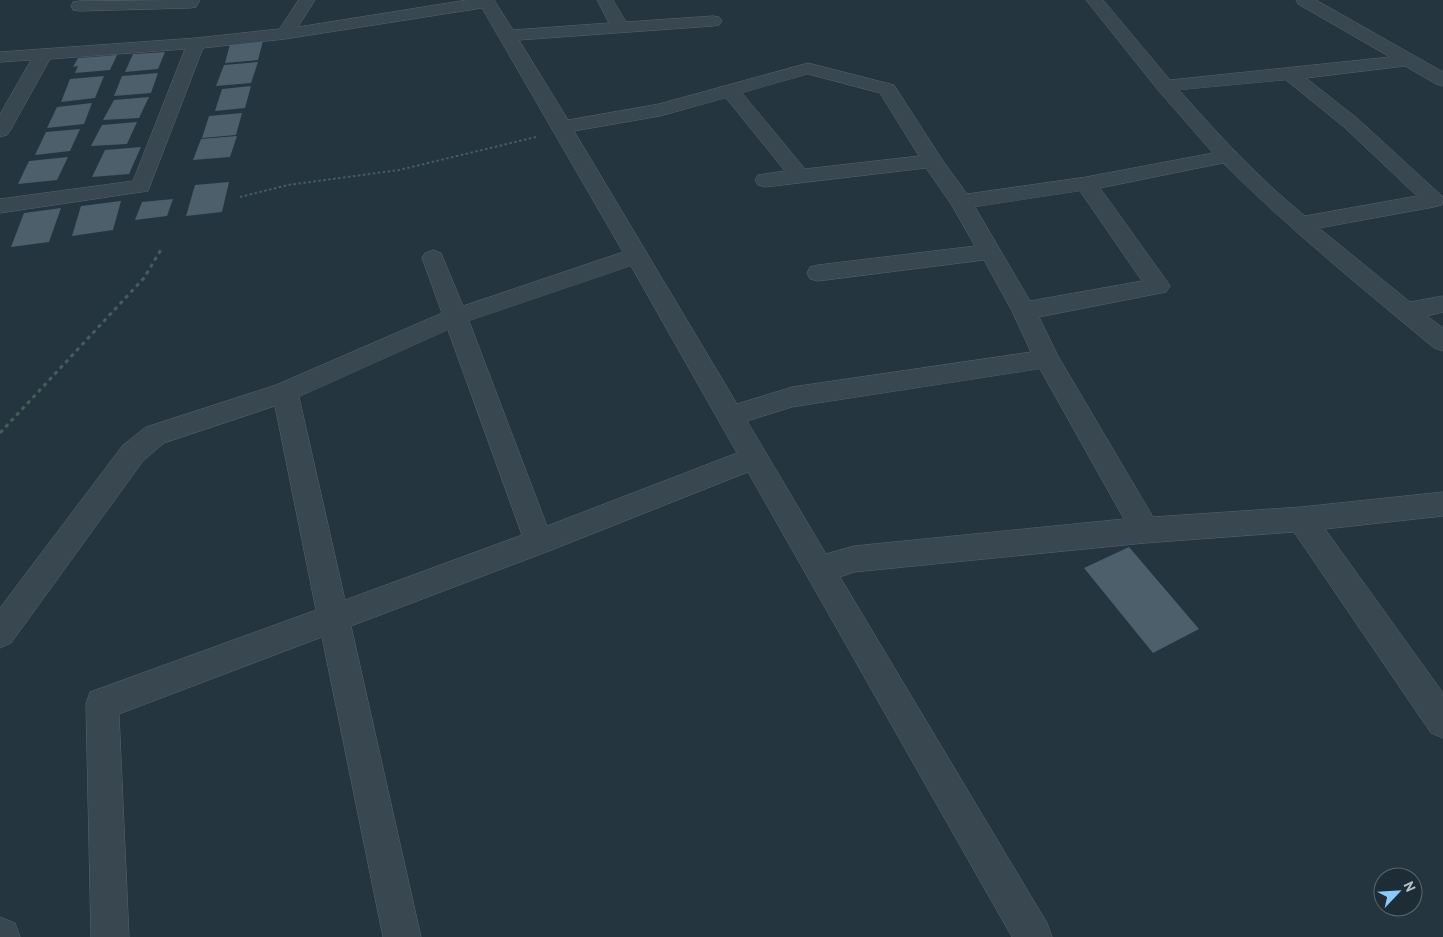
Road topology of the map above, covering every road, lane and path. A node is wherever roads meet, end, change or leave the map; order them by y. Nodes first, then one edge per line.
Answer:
1 (84, 0) edge
2 (192, 0) edge
3 (307, 0) edge
4 (605, 0) edge
5 (1094, 0) edge
6 (1304, 0) edge
7 (486, 1) edge
8 (713, 21) dead end
9 (620, 27) junction
10 (285, 34) junction
11 (508, 36) junction
12 (196, 42) junction
13 (44, 54) junction
14 (0, 57) edge
15 (1408, 60) junction
16 (1290, 74) junction
17 (1443, 80) edge
18 (1165, 86) junction
19 (730, 91) junction
20 (562, 127) junction
21 (0, 131) edge
22 (1227, 156) junction
23 (932, 162) junction
24 (800, 176) junction
25 (765, 180) dead end
26 (1086, 184) junction
27 (240, 197) dead end
28 (961, 202) junction
29 (0, 206) edge
30 (1300, 224) junction
31 (162, 248) dead end
32 (990, 252) junction
33 (637, 256) junction
34 (433, 258) dead end
35 (818, 273) dead end
36 (1443, 304) edge
37 (1024, 311) junction
38 (1406, 311) junction
39 (455, 317) junction
40 (1443, 342) edge
41 (1047, 359) junction
42 (285, 392) junction
43 (731, 416) junction
44 (0, 433) edge
45 (755, 458) junction
46 (1443, 504) edge
47 (1301, 519) junction
48 (1145, 530) junction
49 (539, 542) junction
50 (818, 570) junction
51 (334, 618) junction
52 (0, 633) edge
53 (1443, 721) edge
54 (110, 937) edge
55 (402, 937) edge
56 (1033, 937) edge

1 - 2 street
3 - 10 street
4 - 9 street
5 - 18 street
6 - 15 street
7 - 10 street
7 - 11 street
8 - 9 street
9 - 11 street
10 - 12 street
11 - 20 street
12 - 13 street
12 - 29 street
13 - 14 street
13 - 21 street
15 - 16 street
15 - 17 street
16 - 18 street
16 - 30 street
18 - 22 street
19 - 20 street
19 - 23 street
19 - 24 street
20 - 27 path
20 - 33 street
22 - 26 street
22 - 30 street
23 - 24 street
23 - 28 street
24 - 25 street
26 - 28 street
26 - 37 street
28 - 32 street
30 - 38 street
31 - 44 path
32 - 35 street
32 - 37 street
33 - 39 street
33 - 43 street
34 - 39 street
36 - 38 street
37 - 41 street
38 - 40 street
39 - 42 street
39 - 49 street
41 - 43 street
41 - 48 street
42 - 51 street
42 - 52 street
43 - 45 street
45 - 49 street
45 - 50 street
46 - 47 street
47 - 48 street
47 - 53 street
48 - 50 street
49 - 51 street
50 - 56 street
51 - 54 street
51 - 55 street

